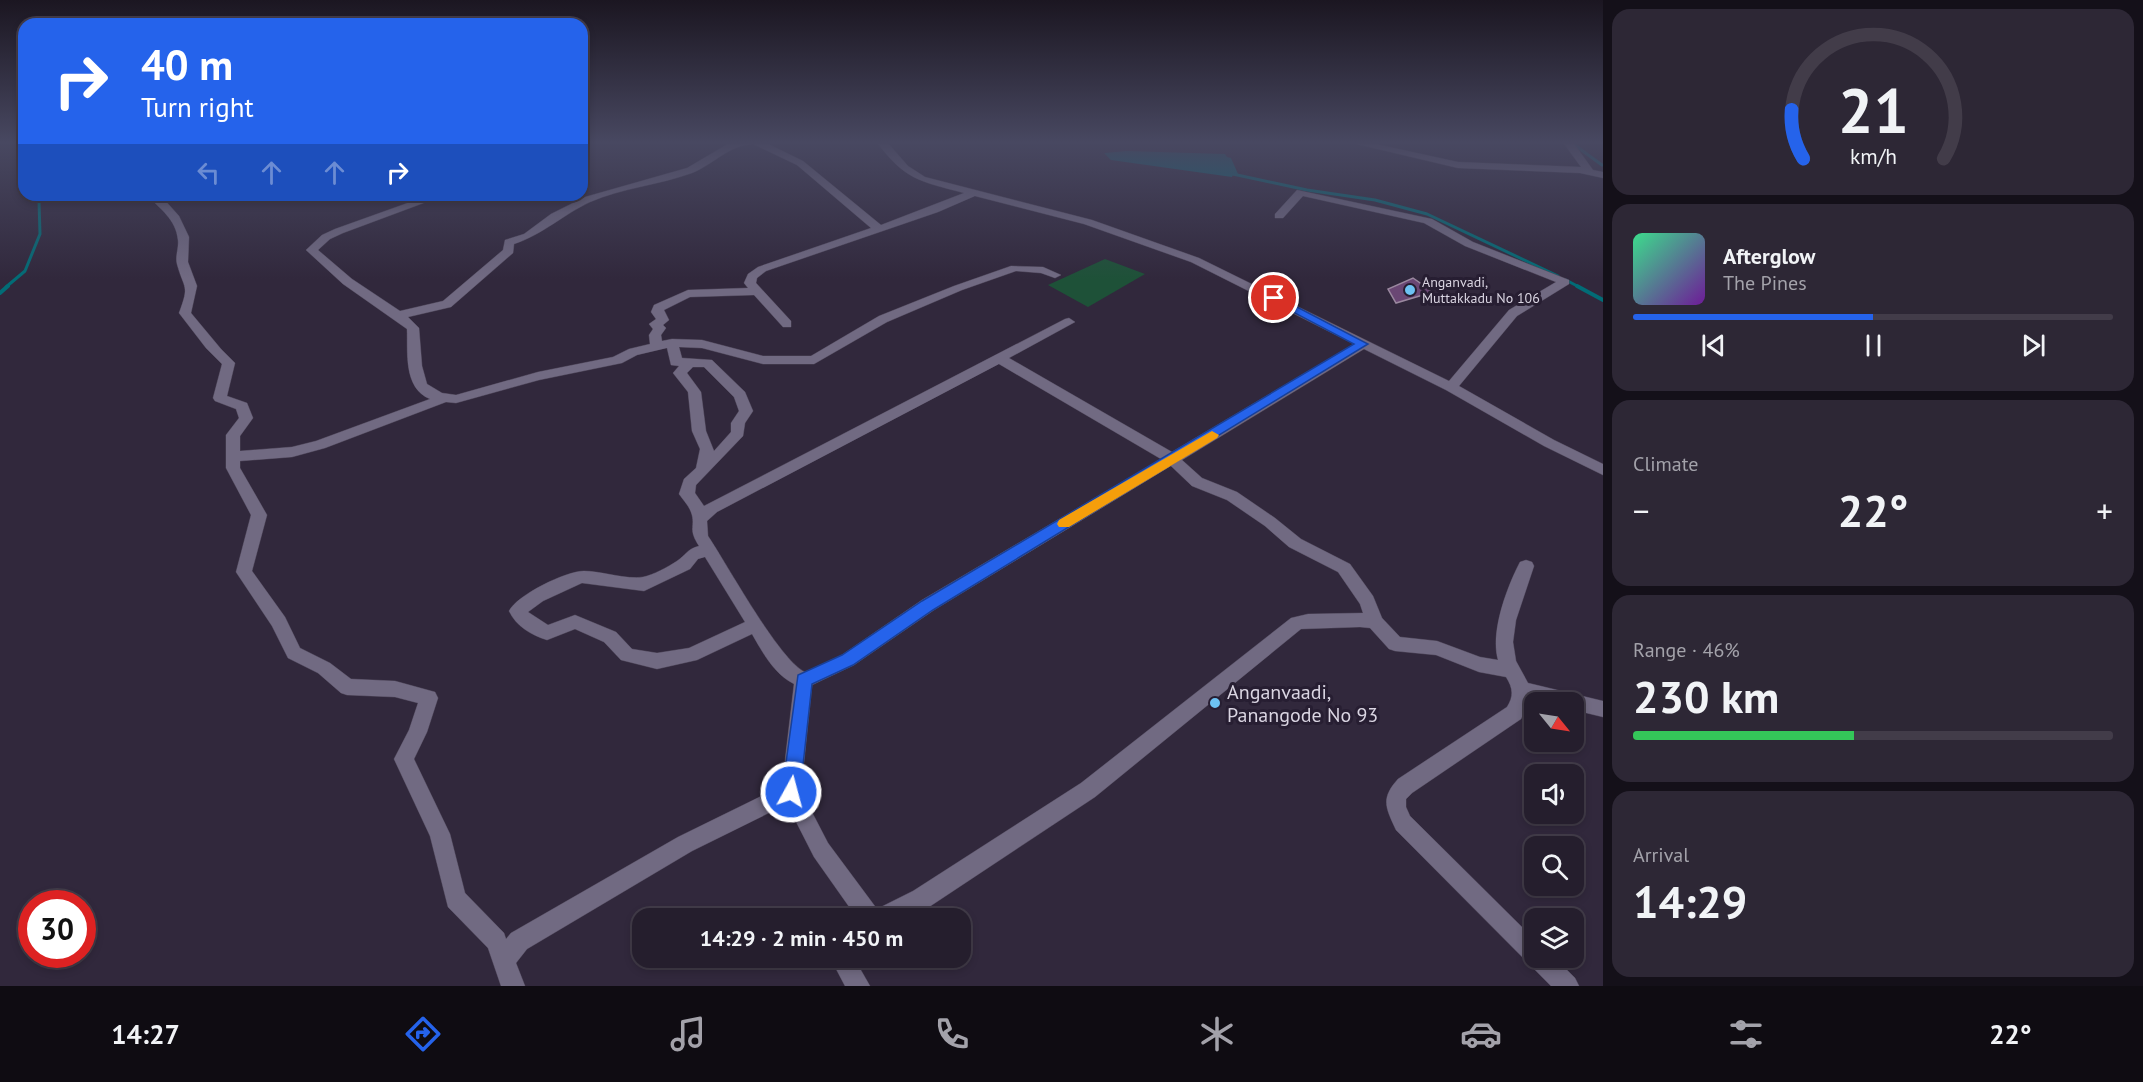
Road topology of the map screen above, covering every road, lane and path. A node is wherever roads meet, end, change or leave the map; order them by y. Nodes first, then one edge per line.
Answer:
1 (631, 187) edge
2 (829, 187) edge
3 (954, 187) edge
4 (973, 193) junction
5 (588, 200) edge
6 (161, 201) edge
7 (425, 201) edge
8 (585, 201) edge
9 (1279, 216) dead end
10 (878, 228) junction
11 (1055, 275) dead end
12 (756, 291) junction
13 (400, 315) junction
14 (1069, 322) dead end
15 (787, 324) dead end
16 (672, 344) junction
17 (1362, 344) junction
18 (657, 347) junction
19 (999, 358) junction
20 (689, 363) junction
21 (1451, 387) junction
22 (442, 399) junction
23 (233, 457) junction
24 (1172, 459) junction
25 (1603, 470) edge
26 (703, 471) junction
27 (700, 517) junction
28 (710, 550) junction
29 (1526, 566) dead end
30 (1375, 622) junction
31 (755, 625) junction
32 (1512, 670) junction
33 (804, 680) junction
34 (1522, 689) junction
35 (1603, 708) edge
36 (791, 792) junction
37 (863, 908) edge
38 (903, 908) edge
39 (1524, 944) edge
40 (503, 961) junction
41 (847, 968) edge
42 (1548, 968) edge
43 (513, 986) edge
44 (858, 986) edge
45 (1567, 986) edge

1 - 5 street
2 - 10 street
3 - 4 street
4 - 10 street
4 - 17 street
6 - 23 street
7 - 13 street
8 - 13 street
9 - 21 street
10 - 12 street
11 - 16 street
12 - 15 street
12 - 18 street
13 - 22 street
14 - 19 street
16 - 18 street
16 - 20 street
17 - 21 street
17 - 24 street
18 - 22 street
19 - 24 street
19 - 27 street
20 - 26 street
20 - 26 street
21 - 25 street
22 - 23 street
23 - 40 street
24 - 30 street
24 - 33 street
26 - 27 street
27 - 28 street
28 - 31 street
28 - 31 street
29 - 32 street
30 - 32 street
30 - 38 street
31 - 33 street
32 - 34 street
33 - 36 street
34 - 35 street
34 - 39 street
36 - 37 street
36 - 40 street
40 - 43 street
41 - 44 street
42 - 45 street

